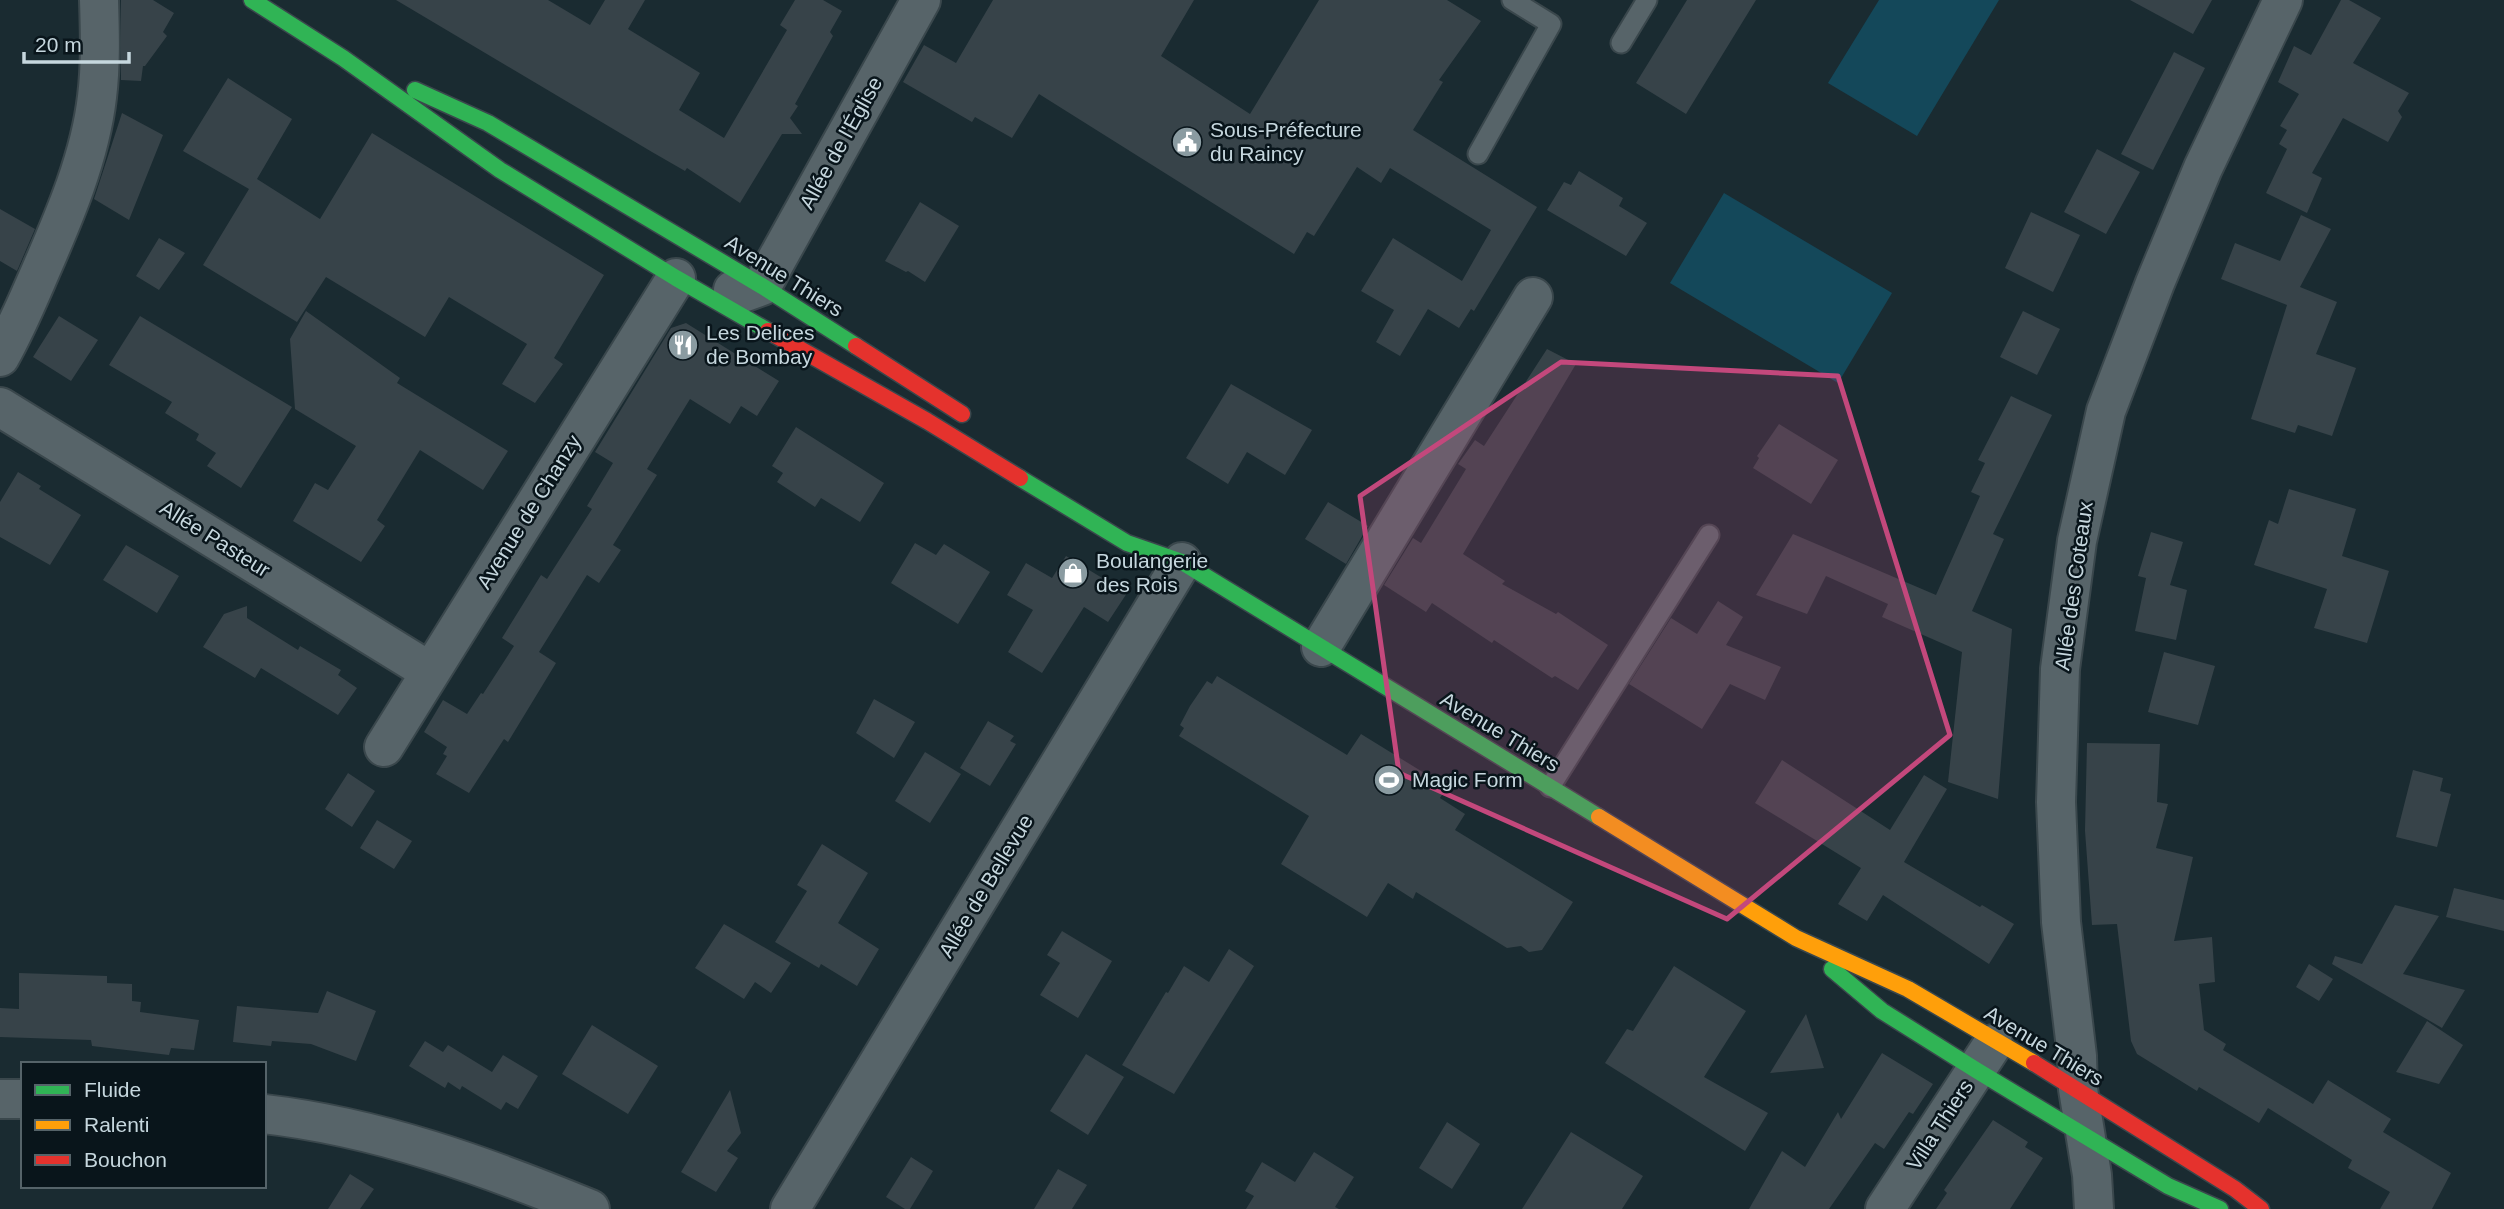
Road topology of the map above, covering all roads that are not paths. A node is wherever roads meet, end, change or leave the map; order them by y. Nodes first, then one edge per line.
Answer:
1 (99, 0) edge
2 (252, 0) edge
3 (920, 0) edge
4 (1513, 0) edge
5 (1647, 0) edge
6 (2283, 0) edge
7 (1621, 43) dead end
8 (343, 58) junction
9 (1478, 154) dead end
10 (500, 170) junction
11 (676, 278) junction
12 (762, 286) junction
13 (1533, 297) dead end
14 (0, 358) edge
15 (0, 407) edge
16 (977, 423) dead end
17 (1709, 535) dead end
18 (1169, 550) junction
19 (1321, 648) junction
20 (429, 671) junction
21 (384, 747) dead end
22 (1550, 787) junction
23 (1796, 938) junction
24 (1986, 1055) junction
25 (2078, 1089) junction
26 (0, 1098) edge
27 (21, 1099) edge
28 (266, 1114) edge
29 (2085, 1135) junction
30 (590, 1209) edge
31 (790, 1209) edge
32 (1885, 1209) edge
33 (2095, 1209) edge
34 (2220, 1209) edge
35 (2261, 1209) edge

1 - 14 street
2 - 8 main road, Avenue Thiers
3 - 12 street, Allée de l'Église
4 - 9 lane
5 - 7 lane
6 - 25 street, Allée des Coteaux
8 - 10 main road, Avenue Thiers
8 - 12 main road, Avenue Thiers
10 - 11 main road, Avenue Thiers
10 - 12 street
11 - 18 main road, Avenue Thiers
11 - 20 street, Avenue de Chanzy
12 - 16 main road, Avenue Thiers
13 - 19 street
15 - 20 street, Allée Pasteur
17 - 22 lane
18 - 19 main road, Avenue Thiers
18 - 31 street, Allée de Bellevue
19 - 22 main road, Avenue Thiers
20 - 21 street, Avenue de Chanzy
22 - 23 main road, Avenue Thiers
23 - 24 main road, Avenue Thiers
23 - 24 main road, Avenue Thiers
24 - 25 main road, Avenue Thiers
24 - 29 main road, Avenue Thiers
24 - 32 street, Villa Thiers
25 - 29 street, Allée des Coteaux
25 - 35 main road, Avenue Thiers
26 - 27 street
28 - 30 street
29 - 33 street, Allée des Coteaux
29 - 34 main road, Avenue Thiers

